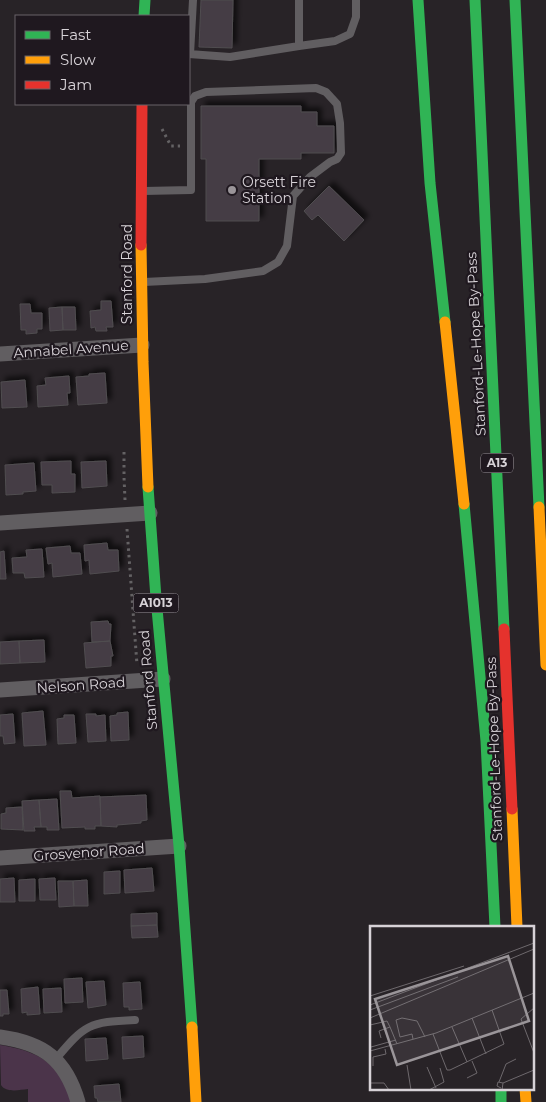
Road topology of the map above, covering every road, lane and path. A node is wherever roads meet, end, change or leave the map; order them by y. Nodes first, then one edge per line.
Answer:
1 (145, 0) edge
2 (193, 0) edge
3 (299, 0) edge
4 (356, 0) edge
5 (418, 0) edge
6 (475, 0) edge
7 (515, 0) edge
8 (144, 15) edge
9 (299, 46) junction
10 (190, 54) edge
11 (142, 105) edge
12 (159, 121) dead end
13 (191, 146) junction
14 (142, 191) junction
15 (141, 282) junction
16 (142, 345) junction
17 (0, 354) edge
18 (150, 513) junction
19 (0, 523) edge
20 (546, 665) edge
21 (163, 679) junction
22 (0, 690) edge
23 (179, 846) junction
24 (0, 858) edge
25 (495, 926) edge
26 (517, 926) edge
27 (135, 1020) dead end
28 (0, 1038) edge
29 (55, 1060) junction
30 (78, 1102) edge
31 (196, 1102) edge

1 - 8 main road
2 - 10 lane
3 - 9 lane
4 - 9 lane
5 - 25 main road
6 - 26 main road, Stanford-Le-Hope By-Pass / A13
7 - 20 main road
9 - 10 lane
11 - 14 main road, Stanford Road / A1013
12 - 13 path
13 - 14 lane
13 - 15 lane
14 - 15 main road, Stanford Road / A1013
15 - 16 main road, Stanford Road / A1013
16 - 17 street, Annabel Avenue
16 - 18 main road, Stanford Road / A1013
18 - 19 street
18 - 21 main road, Stanford Road / A1013
21 - 22 street, Nelson Road
21 - 23 main road, Stanford Road / A1013
23 - 24 street, Grosvenor Road
23 - 31 main road, Stanford Road / A1013
27 - 29 lane
28 - 29 street
29 - 30 street

